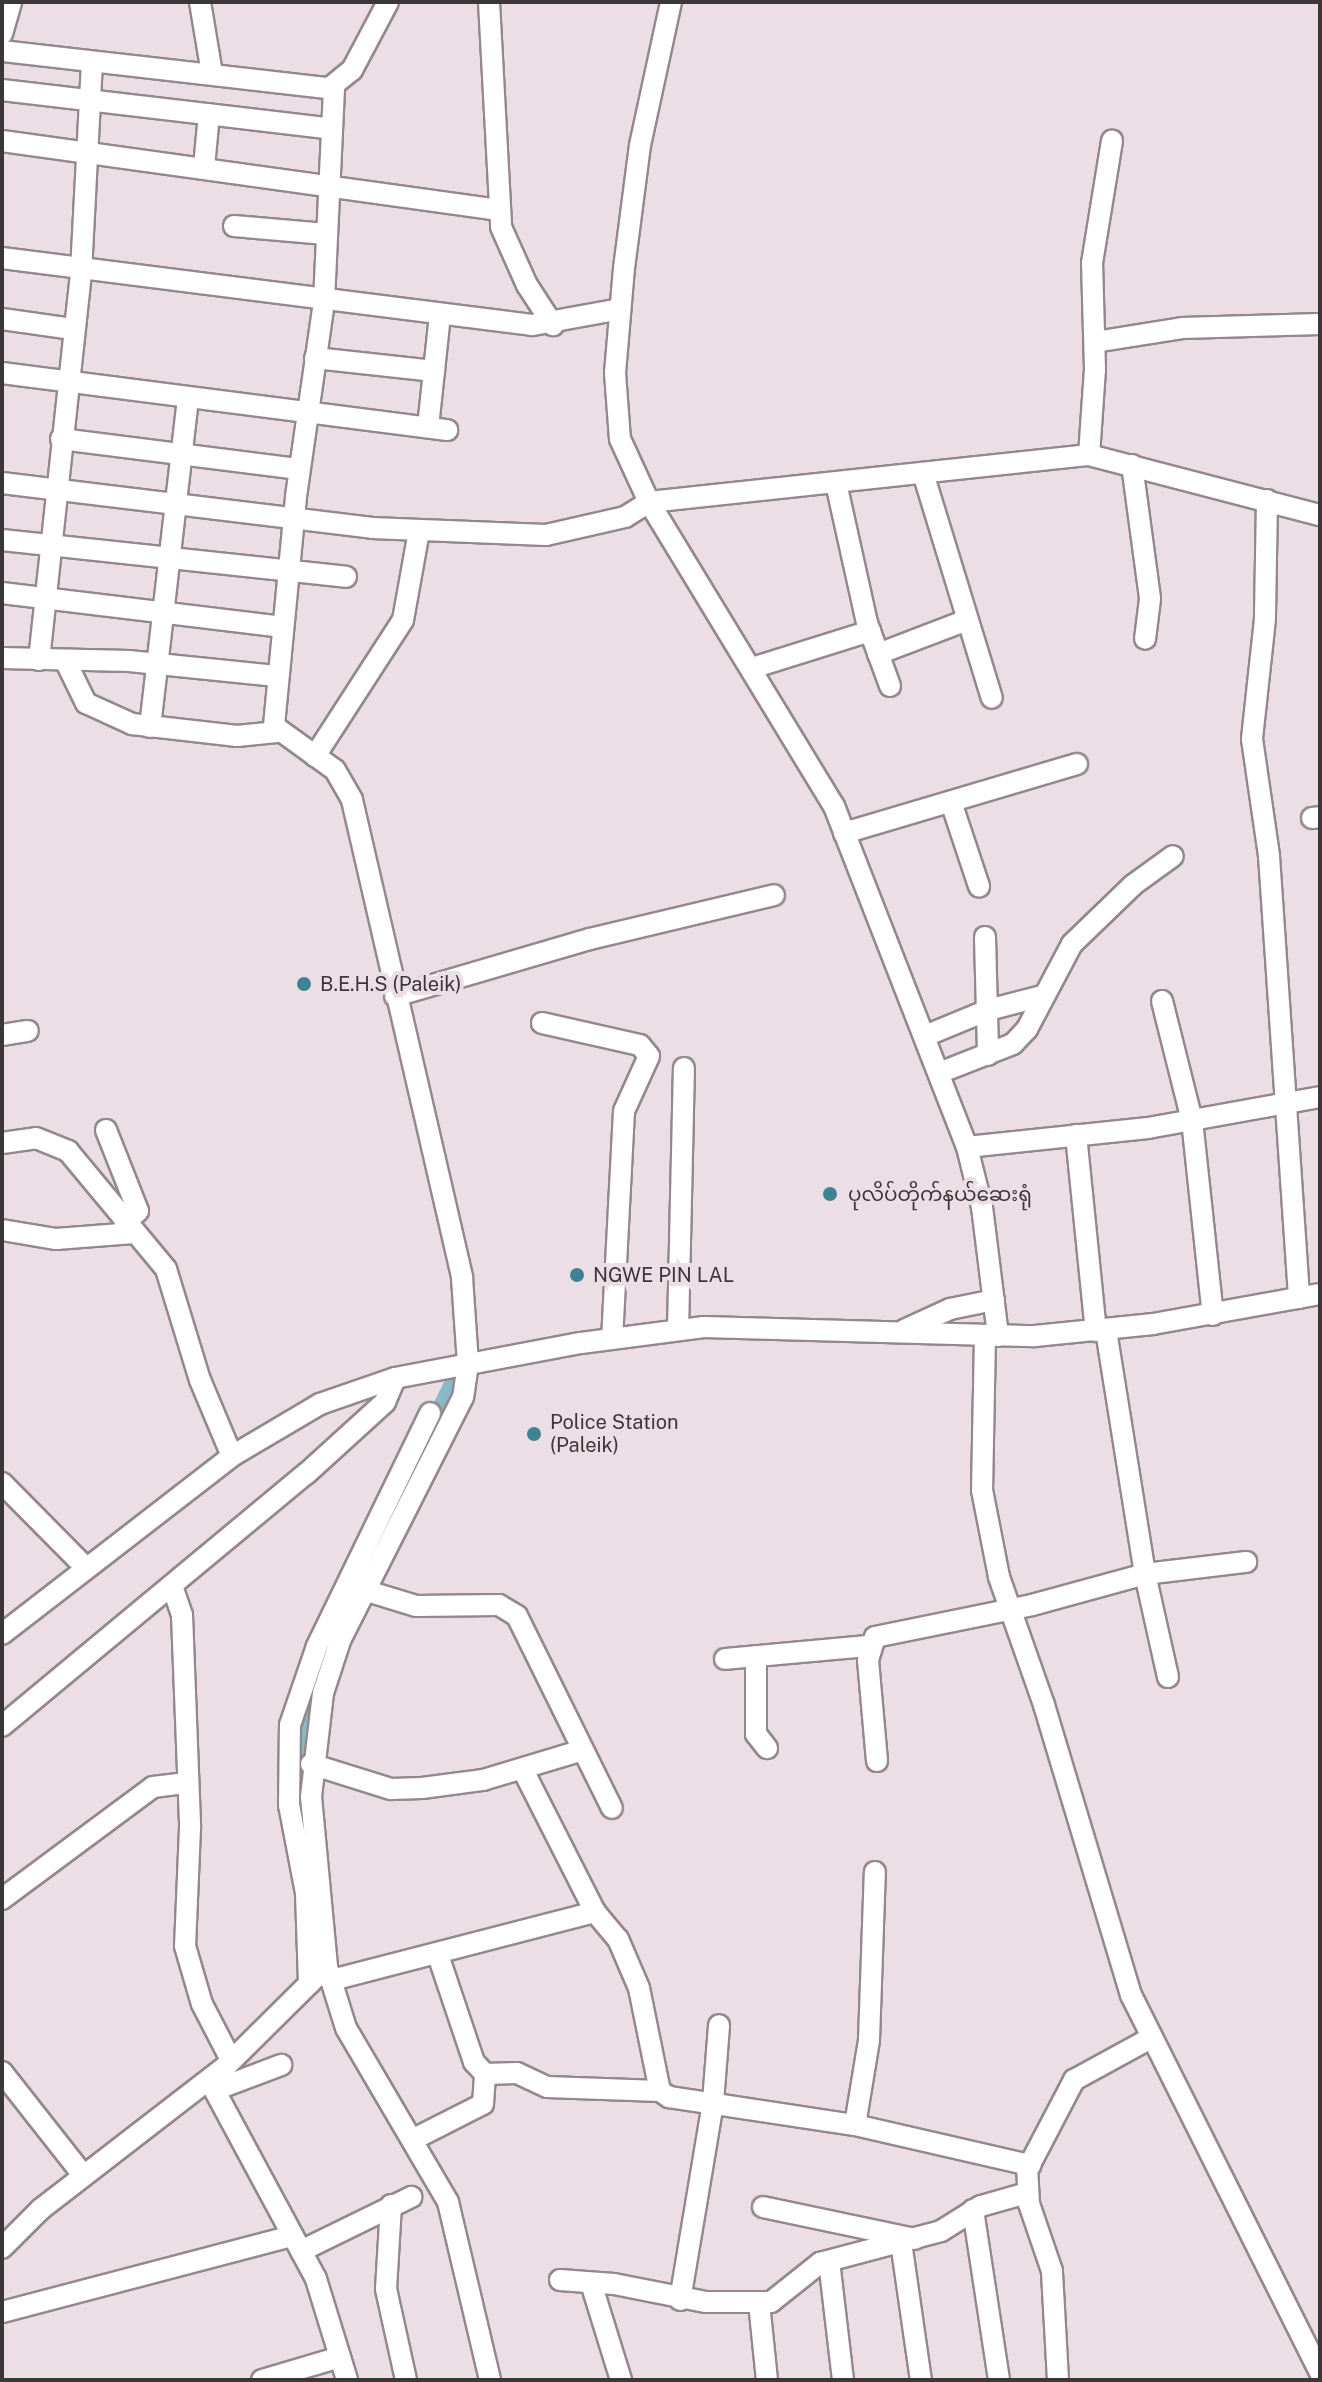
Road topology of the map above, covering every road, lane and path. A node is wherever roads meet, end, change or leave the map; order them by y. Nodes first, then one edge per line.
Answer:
1 (11, 2) edge
2 (200, 2) edge
3 (388, 2) edge
4 (489, 2) edge
5 (671, 2) edge
6 (2, 34) edge
7 (2, 51) edge
8 (92, 64) junction
9 (212, 74) junction
10 (332, 86) junction
11 (2, 90) edge
12 (91, 101) junction
13 (209, 114) junction
14 (332, 129) junction
15 (2, 141) edge
16 (1112, 141) dead end
17 (88, 152) junction
18 (204, 167) junction
19 (329, 184) junction
20 (499, 210) junction
21 (234, 226) dead end
22 (326, 234) junction
23 (2, 258) edge
24 (81, 272) junction
25 (324, 302) junction
26 (620, 309) junction
27 (440, 315) junction
28 (2, 319) edge
29 (1320, 324) edge
30 (553, 325) junction
31 (72, 329) junction
32 (1095, 342) junction
33 (315, 358) junction
34 (434, 371) junction
35 (2, 373) edge
36 (67, 382) junction
37 (188, 398) junction
38 (307, 413) junction
39 (61, 439) junction
40 (182, 452) junction
41 (1089, 455) junction
42 (1132, 465) junction
43 (299, 469) junction
44 (923, 473) junction
45 (2, 483) edge
46 (836, 483) junction
47 (56, 490) junction
48 (1267, 500) junction
49 (649, 502) junction
50 (175, 505) junction
51 (1320, 515) edge
52 (293, 518) junction
53 (419, 531) junction
54 (2, 540) edge
55 (49, 546) junction
56 (170, 559) junction
57 (287, 572) junction
58 (346, 577) dead end
59 (2, 593) edge
60 (44, 598) junction
61 (163, 613) junction
62 (967, 620) junction
63 (281, 627) junction
64 (870, 631) junction
65 (1145, 639) dead end
66 (878, 654) junction
67 (2, 658) edge
68 (39, 660) junction
69 (65, 660) junction
70 (157, 664) junction
71 (752, 668) junction
72 (276, 676) junction
73 (890, 686) dead end
74 (992, 698) dead end
75 (150, 727) junction
76 (277, 732) junction
77 (315, 756) junction
78 (1077, 764) dead end
79 (951, 802) junction
80 (844, 833) junction
81 (1173, 856) dead end
82 (979, 886) dead end
83 (774, 895) dead end
84 (985, 937) dead end
85 (395, 996) junction
86 (1042, 996) junction
87 (1162, 1001) dead end
88 (988, 1010) junction
89 (542, 1023) dead end
90 (28, 1031) dead end
91 (2, 1035) edge
92 (925, 1036) junction
93 (988, 1055) junction
94 (684, 1068) dead end
95 (939, 1073) junction
96 (1320, 1097) edge
97 (1288, 1104) junction
98 (1192, 1120) junction
99 (106, 1130) dead end
100 (1076, 1135) junction
101 (2, 1143) edge
102 (967, 1147) junction
103 (132, 1222) junction
104 (2, 1230) edge
105 (1320, 1294) edge
106 (1299, 1298) junction
107 (994, 1300) junction
108 (1213, 1315) junction
109 (678, 1330) junction
110 (1101, 1330) junction
111 (901, 1331) junction
112 (991, 1336) junction
113 (612, 1339) junction
114 (468, 1363) junction
115 (395, 1378) junction
116 (430, 1413) dead end
117 (232, 1456) junction
118 (2, 1483) edge
119 (1246, 1562) dead end
120 (85, 1567) junction
121 (1145, 1574) junction
122 (172, 1586) junction
123 (367, 1591) junction
124 (1007, 1609) junction
125 (2, 1634) edge
126 (868, 1646) junction
127 (756, 1656) junction
128 (725, 1659) dead end
129 (1168, 1677) dead end
130 (2, 1726) edge
131 (767, 1748) dead end
132 (583, 1750) junction
133 (877, 1761) dead end
134 (311, 1764) junction
135 (523, 1770) junction
136 (187, 1783) junction
137 (612, 1808) dead end
138 (302, 1810) junction
139 (875, 1872) dead end
140 (2, 1899) edge
141 (595, 1912) junction
142 (438, 1955) junction
143 (320, 1978) junction
144 (719, 2025) dead end
145 (1149, 2039) junction
146 (230, 2058) junction
147 (281, 2065) dead end
148 (485, 2074) junction
149 (5, 2083) edge
150 (212, 2085) junction
151 (660, 2091) junction
152 (713, 2102) junction
153 (855, 2125) junction
154 (414, 2139) junction
155 (1030, 2165) junction
156 (83, 2175) junction
157 (1027, 2193) junction
158 (411, 2197) dead end
159 (391, 2205) junction
160 (763, 2207) dead end
161 (973, 2210) junction
162 (908, 2241) junction
163 (296, 2243) junction
164 (2, 2248) edge
165 (829, 2261) junction
166 (560, 2280) dead end
167 (591, 2283) junction
168 (680, 2300) junction
169 (759, 2303) junction
170 (2, 2312) edge
171 (340, 2357) junction
172 (1320, 2372) edge
173 (262, 2380) edge
174 (347, 2380) edge
175 (406, 2380) edge
176 (490, 2380) edge
177 (621, 2380) edge
178 (767, 2380) edge
179 (843, 2380) edge
180 (921, 2380) edge
181 (999, 2380) edge
182 (1058, 2380) edge

1 - 6 street
2 - 9 street
3 - 10 street
4 - 20 street
5 - 26 street
7 - 8 street
8 - 9 street
8 - 12 street
9 - 10 street
10 - 14 street
11 - 12 street
12 - 13 street
12 - 17 street
13 - 14 street
13 - 18 street
14 - 19 street
15 - 17 street
16 - 32 street
17 - 18 street
17 - 24 street
18 - 19 street
19 - 20 street
19 - 22 street
20 - 30 street
21 - 22 street
22 - 25 street
23 - 24 street
24 - 25 street
24 - 31 street
25 - 27 street
25 - 33 street
26 - 30 street
26 - 49 street
27 - 30 street
27 - 34 street
28 - 31 street
29 - 32 street
31 - 36 street
32 - 41 street
33 - 34 street
33 - 38 street
34 - 38 street
35 - 36 street
36 - 37 street
36 - 39 street
37 - 38 street
37 - 40 street
38 - 43 street
39 - 40 street
39 - 47 street
40 - 43 street
40 - 50 street
41 - 42 street
41 - 44 street
42 - 48 street
42 - 65 street
43 - 52 street
44 - 46 street
44 - 62 street
45 - 47 street
46 - 49 street
46 - 64 street
47 - 50 street
47 - 55 street
48 - 51 street
48 - 97 street
49 - 53 street
49 - 71 street
50 - 52 street
50 - 56 street
52 - 53 street
52 - 57 street
53 - 77 street
54 - 55 street
55 - 56 street
55 - 60 street
56 - 57 street
56 - 61 street
57 - 58 street
57 - 63 street
59 - 60 street
60 - 61 street
60 - 68 street
61 - 63 street
61 - 70 street
62 - 66 street
62 - 74 street
63 - 72 street
64 - 66 street
64 - 71 street
66 - 73 street
67 - 68 street
68 - 69 street
69 - 70 street
69 - 75 street
70 - 72 street
70 - 75 street
71 - 80 street
72 - 76 street
75 - 76 street
76 - 77 street
77 - 85 street
78 - 79 street
79 - 80 street
79 - 82 street
80 - 92 street
81 - 86 street
83 - 85 street
84 - 88 street
85 - 114 street
86 - 88 street
86 - 93 street
87 - 98 street
88 - 92 street
88 - 93 street
89 - 113 street
90 - 91 street
92 - 95 street
93 - 95 street
94 - 109 street
95 - 102 street
96 - 97 street
97 - 98 street
97 - 106 street
98 - 100 street
98 - 108 street
99 - 103 street
100 - 102 street
100 - 110 street
101 - 103 street
102 - 107 street
103 - 104 street
103 - 117 street
105 - 106 street
106 - 108 street
107 - 111 street
107 - 112 street
108 - 110 street
109 - 111 street
109 - 113 street
110 - 112 street
110 - 121 street
111 - 112 street
112 - 124 street
113 - 114 street
114 - 115 street
114 - 123 street
115 - 117 street
115 - 122 street
116 - 138 street
117 - 120 street
118 - 120 street
119 - 121 street
120 - 125 street
121 - 124 street
121 - 129 street
122 - 130 street
122 - 136 street
123 - 132 street
123 - 134 street
124 - 126 street
124 - 145 street
126 - 127 street
126 - 133 street
127 - 128 street
127 - 131 street
132 - 135 street
132 - 137 street
134 - 135 street
134 - 138 street
135 - 141 street
136 - 140 street
136 - 146 street
138 - 143 street
138 - 143 street
139 - 153 street
141 - 142 street
141 - 151 street
142 - 143 street
142 - 148 street
143 - 146 street
143 - 154 street
144 - 152 street
145 - 155 street
145 - 172 street
146 - 150 street
147 - 150 street
148 - 151 street
148 - 154 street
149 - 156 street
150 - 156 street
150 - 163 street
151 - 152 street
152 - 153 street
152 - 168 street
153 - 155 street
154 - 176 street
155 - 157 street
156 - 164 street
157 - 161 street
157 - 182 street
158 - 159 street
159 - 163 street
159 - 175 street
160 - 162 street
161 - 162 street
161 - 181 street
162 - 165 street
162 - 180 street
163 - 170 street
163 - 171 street
165 - 169 street
165 - 179 street
166 - 167 street
167 - 168 street
167 - 177 street
168 - 169 street
169 - 178 street
171 - 173 street
171 - 174 street

